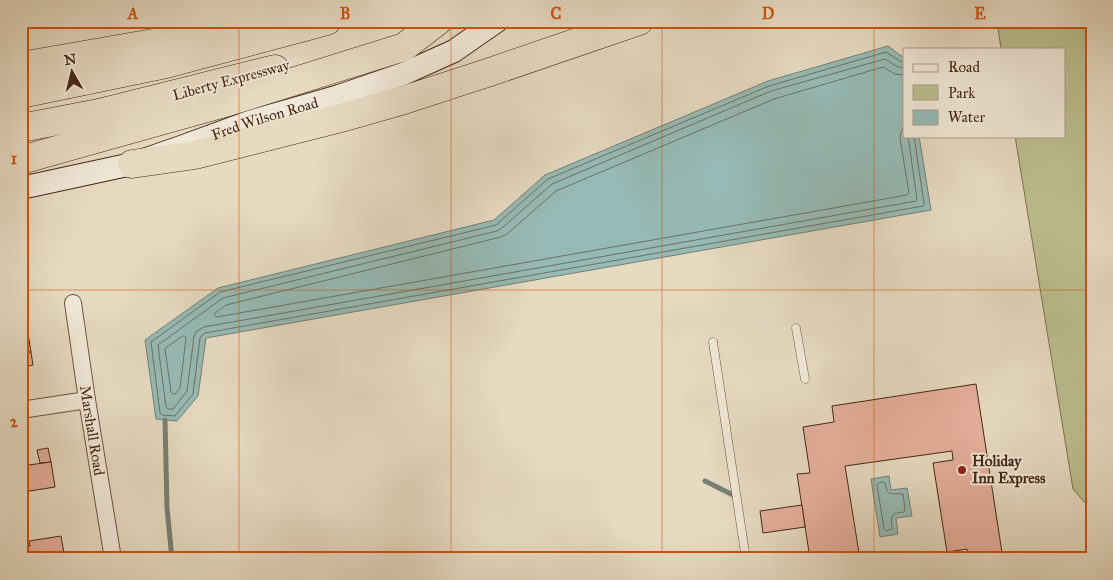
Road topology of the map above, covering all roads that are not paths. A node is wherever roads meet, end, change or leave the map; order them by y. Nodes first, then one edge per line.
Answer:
1 (249, 21) edge
2 (327, 21) edge
3 (438, 21) edge
4 (497, 21) edge
5 (631, 24) edge
6 (21, 66) edge
7 (21, 94) edge
8 (21, 128) edge
9 (21, 160) edge
10 (132, 164) junction
11 (21, 188) edge
12 (73, 303) dead end
13 (796, 328) dead end
14 (713, 342) dead end
15 (805, 379) dead end
16 (87, 400) junction
17 (21, 410) edge
18 (112, 559) edge
19 (746, 559) edge

1 - 6 highway
2 - 7 highway, Liberty Expressway
3 - 8 highway, Liberty Expressway
3 - 9 highway
4 - 10 main road, Fred Wilson Road
5 - 10 highway
10 - 11 main road, Fred Wilson Road
12 - 16 street, Marshall Road
13 - 15 lane
14 - 19 lane
16 - 17 street
16 - 18 street, Marshall Road

